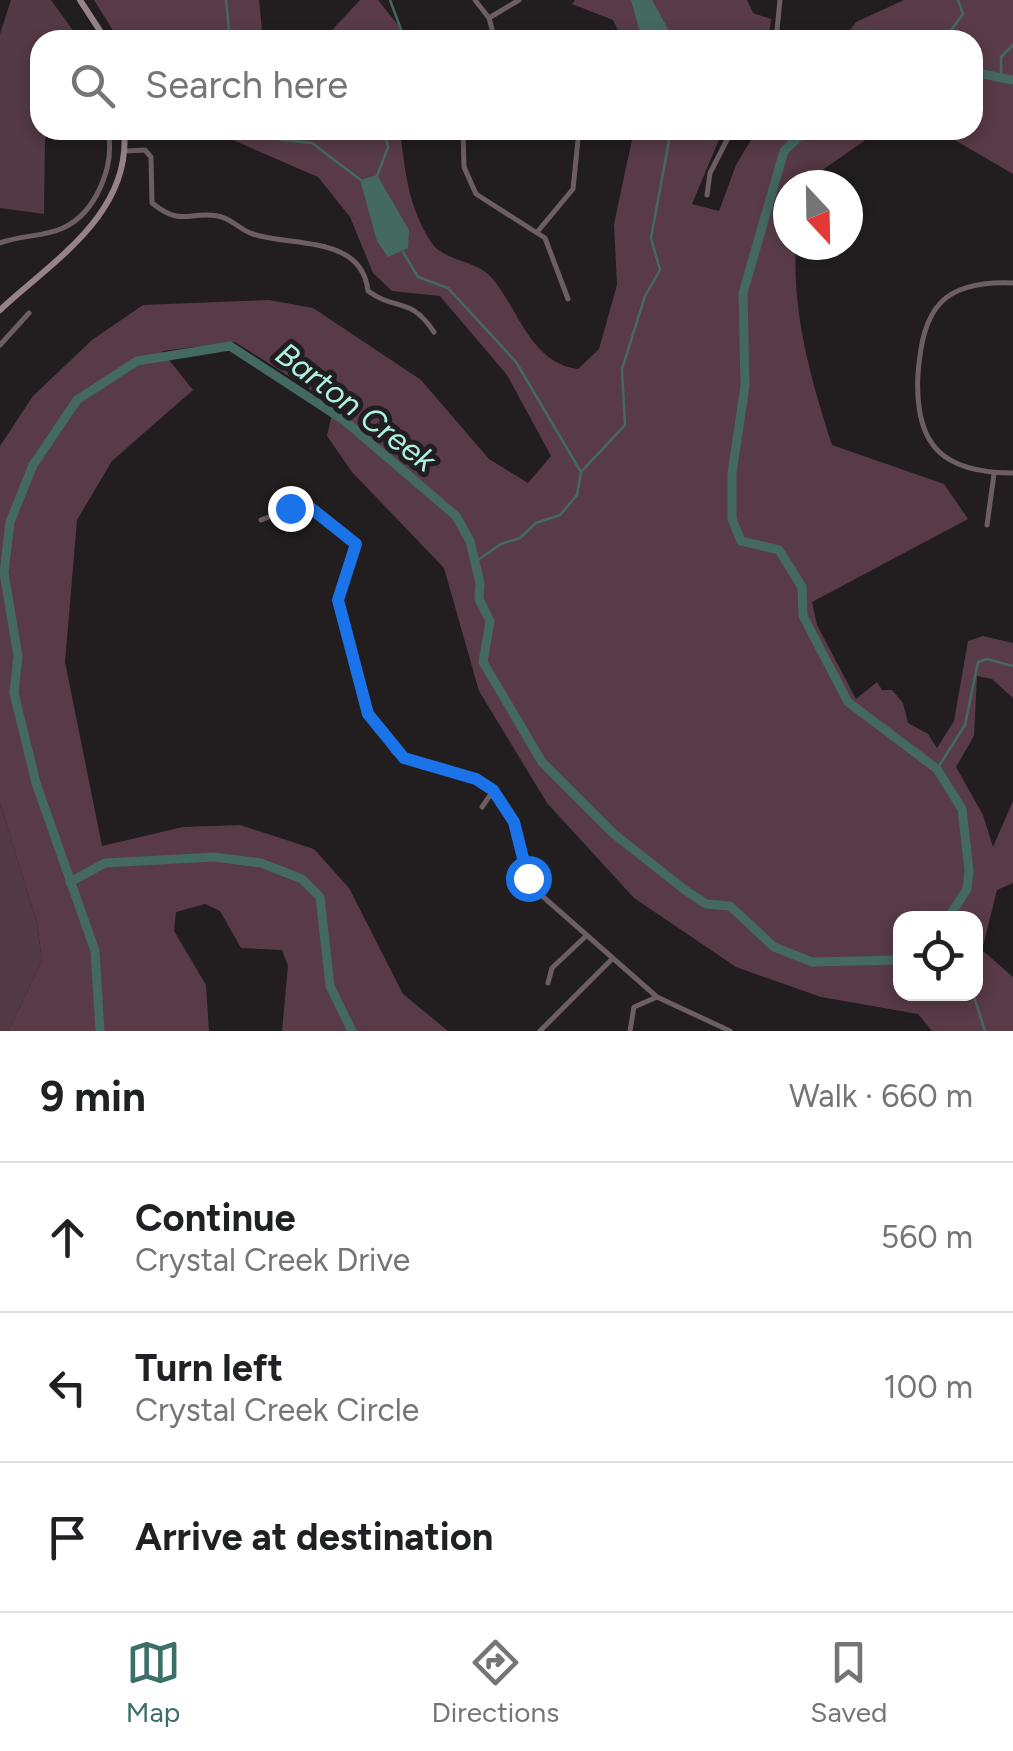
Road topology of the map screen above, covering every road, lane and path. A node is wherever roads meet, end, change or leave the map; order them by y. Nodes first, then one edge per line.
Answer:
1 (80, 0) edge
2 (475, 0) edge
3 (519, 0) edge
4 (780, 0) edge
5 (489, 18) junction
6 (100, 30) edge
7 (492, 30) edge
8 (777, 30) edge
9 (108, 140) edge
10 (124, 140) edge
11 (463, 140) edge
12 (578, 140) edge
13 (727, 140) edge
14 (125, 151) junction
15 (707, 195) dead end
16 (538, 231) junction
17 (0, 243) edge
18 (1013, 283) edge
19 (568, 299) dead end
20 (0, 310) edge
21 (29, 313) dead end
22 (434, 332) dead end
23 (0, 345) edge
24 (994, 473) junction
25 (1013, 474) edge
26 (261, 520) dead end
27 (987, 525) dead end
28 (493, 790) junction
29 (482, 806) dead end
30 (585, 937) junction
31 (611, 960) junction
32 (548, 983) dead end
33 (657, 996) junction
34 (540, 1031) edge
35 (630, 1031) edge
36 (730, 1031) edge

1 - 6 street
2 - 5 street
3 - 5 street
4 - 8 street
5 - 7 street
9 - 17 street
10 - 14 street
11 - 16 street
12 - 16 street
13 - 15 street
14 - 20 street
14 - 22 street
16 - 19 street
18 - 24 street
21 - 23 street
24 - 25 street
24 - 27 street
26 - 28 street
28 - 29 street
28 - 30 street
30 - 31 street
30 - 32 street
31 - 33 street
31 - 34 street
33 - 35 street
33 - 36 street

